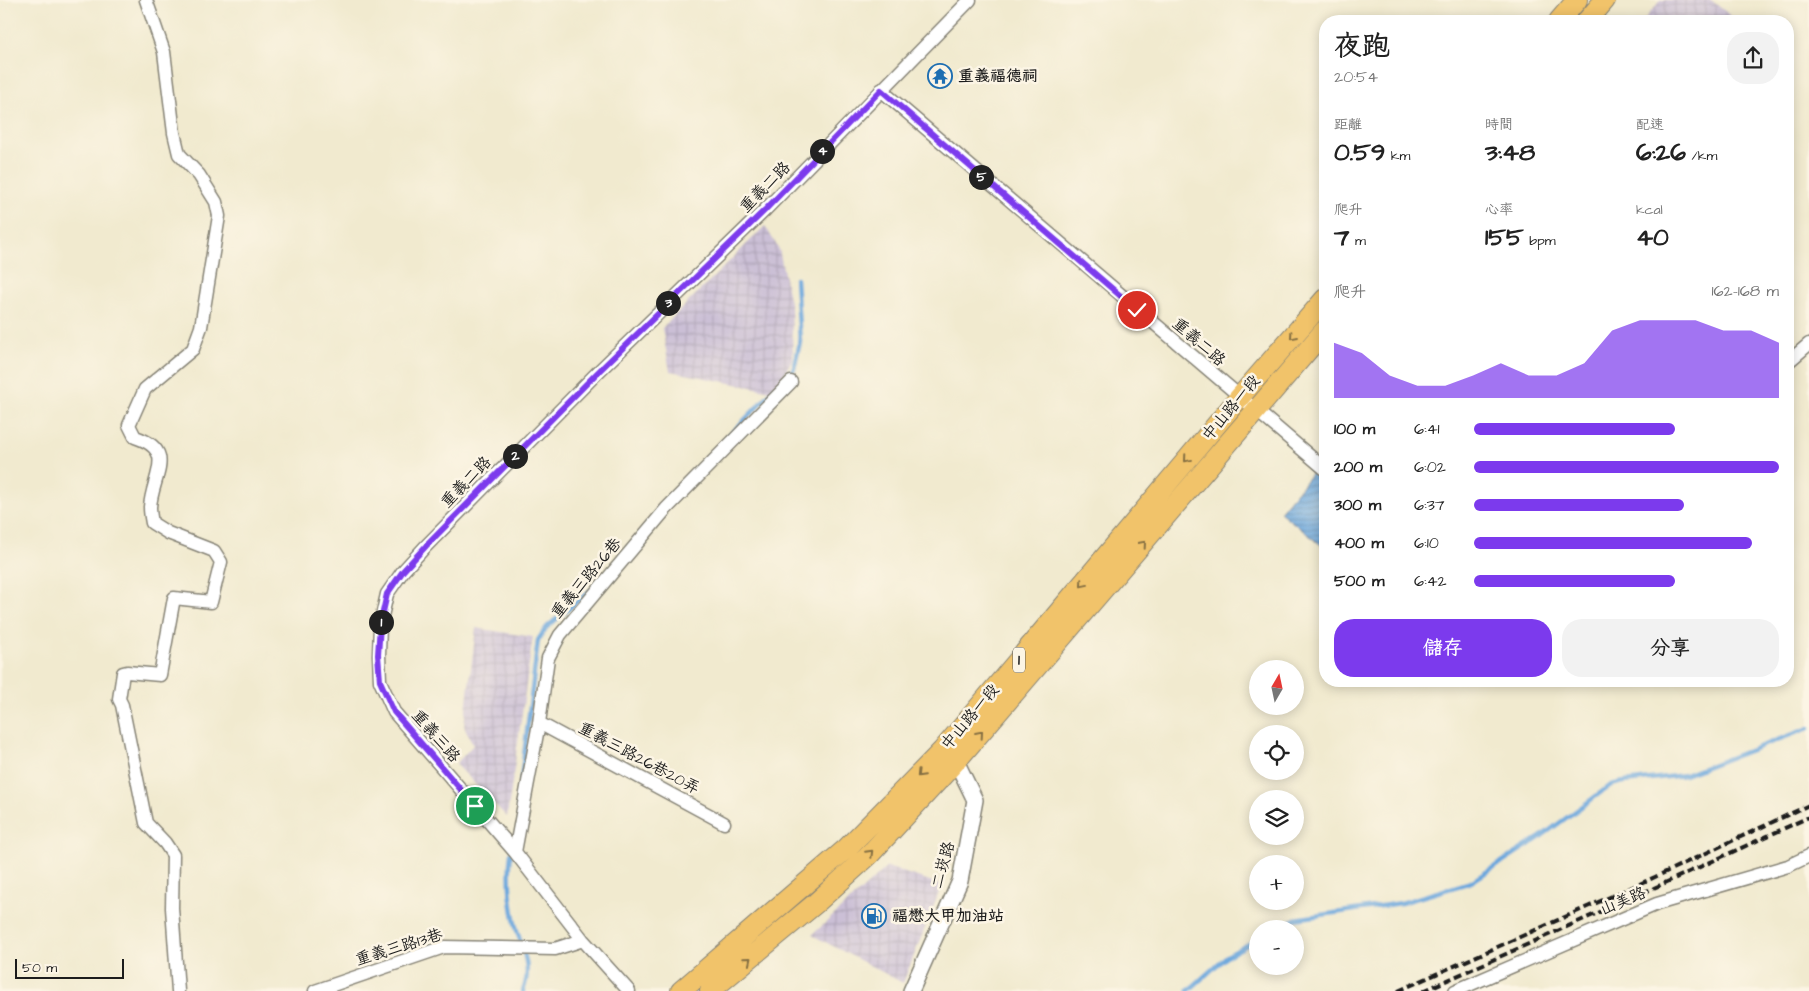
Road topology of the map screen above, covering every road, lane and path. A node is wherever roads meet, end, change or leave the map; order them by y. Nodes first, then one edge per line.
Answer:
1 (146, 0) edge
2 (970, 0) edge
3 (1577, 0) edge
4 (1605, 0) edge
5 (1565, 15) edge
6 (1592, 15) edge
7 (881, 90) junction
8 (1319, 306) edge
9 (1319, 337) edge
10 (1809, 344) edge
11 (1794, 357) edge
12 (791, 382) dead end
13 (1239, 398) junction
14 (1256, 412) junction
15 (1319, 464) edge
16 (426, 546) joint
17 (539, 723) junction
18 (949, 756) junction
19 (724, 823) dead end
20 (515, 852) junction
21 (1809, 856) edge
22 (583, 940) junction
23 (178, 991) edge
24 (314, 991) edge
25 (629, 991) edge
26 (681, 991) edge
27 (710, 991) edge
28 (911, 991) edge
29 (1455, 991) edge

1 - 23 street
2 - 7 street
3 - 5 main road
4 - 6 main road
7 - 13 street, 重義二路
7 - 16 street, 重義二路
8 -> 13 main road, 中山路一段 / 1
9 - 14 main road, 中山路一段 / 1
10 - 11 street
12 - 17 street, 重義三路26巷
13 - 14 street, 重義二路
13 -> 18 main road, 中山路一段 / 1
14 - 15 street, 重義二路
18 -> 14 main road, 中山路一段 / 1
16 - 20 street, 重義三路
17 - 19 street, 重義三路26巷20弄
17 - 20 street, 重義三路26巷
18 -> 26 main road, 中山路一段 / 1
27 -> 18 main road, 中山路一段 / 1
18 - 28 street, 二崁路
20 - 22 street, 重義三路
21 - 29 street, 山美路
22 - 24 street, 重義三路13巷
22 - 25 street, 重義三路

